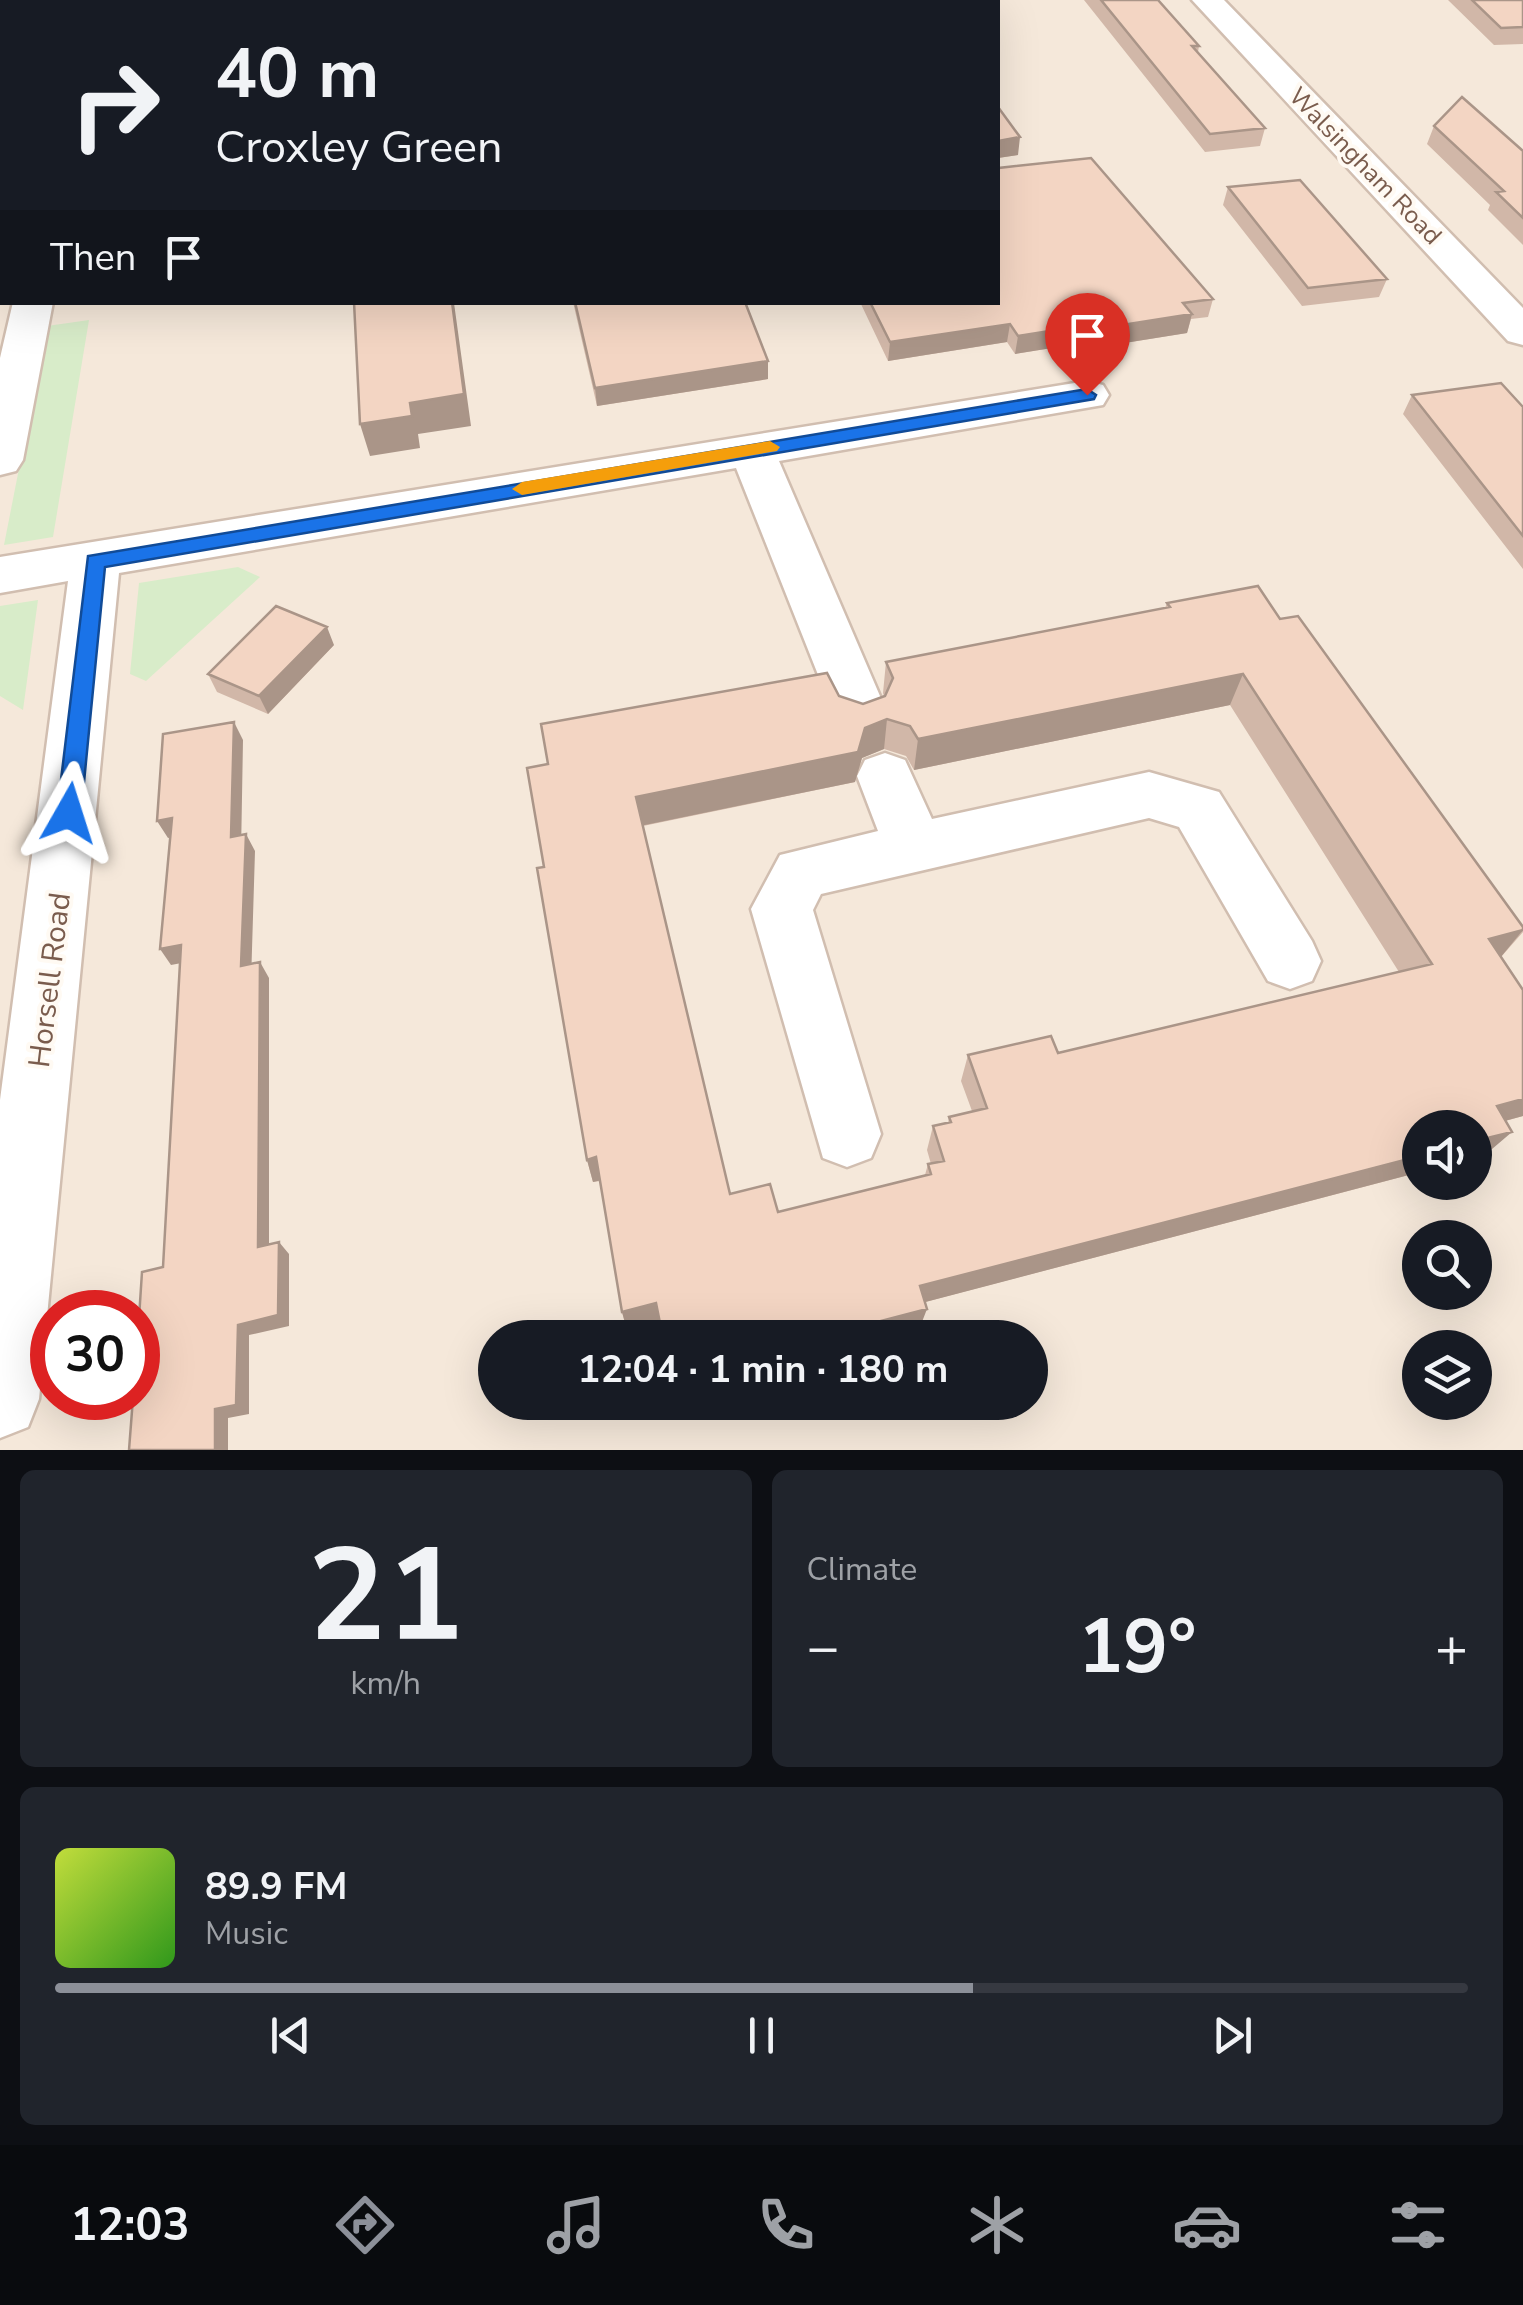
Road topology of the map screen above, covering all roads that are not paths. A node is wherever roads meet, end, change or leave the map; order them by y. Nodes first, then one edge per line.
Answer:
1 (1207, 0) edge
2 (32, 305) edge
3 (1521, 328) edge
4 (1087, 395) dead end
5 (752, 450) junction
6 (0, 460) edge
7 (95, 561) junction
8 (0, 575) edge
9 (859, 710) edge
10 (885, 776) dead end
11 (915, 848) junction
12 (1290, 962) dead end
13 (847, 1134) dead end
14 (0, 1399) edge

1 - 3 street, Walsingham Road
2 - 6 street
4 - 5 street
5 - 7 street
5 - 9 street
7 - 8 street
7 - 14 street, Horsell Road
10 - 11 street
11 - 12 street
11 - 13 street

